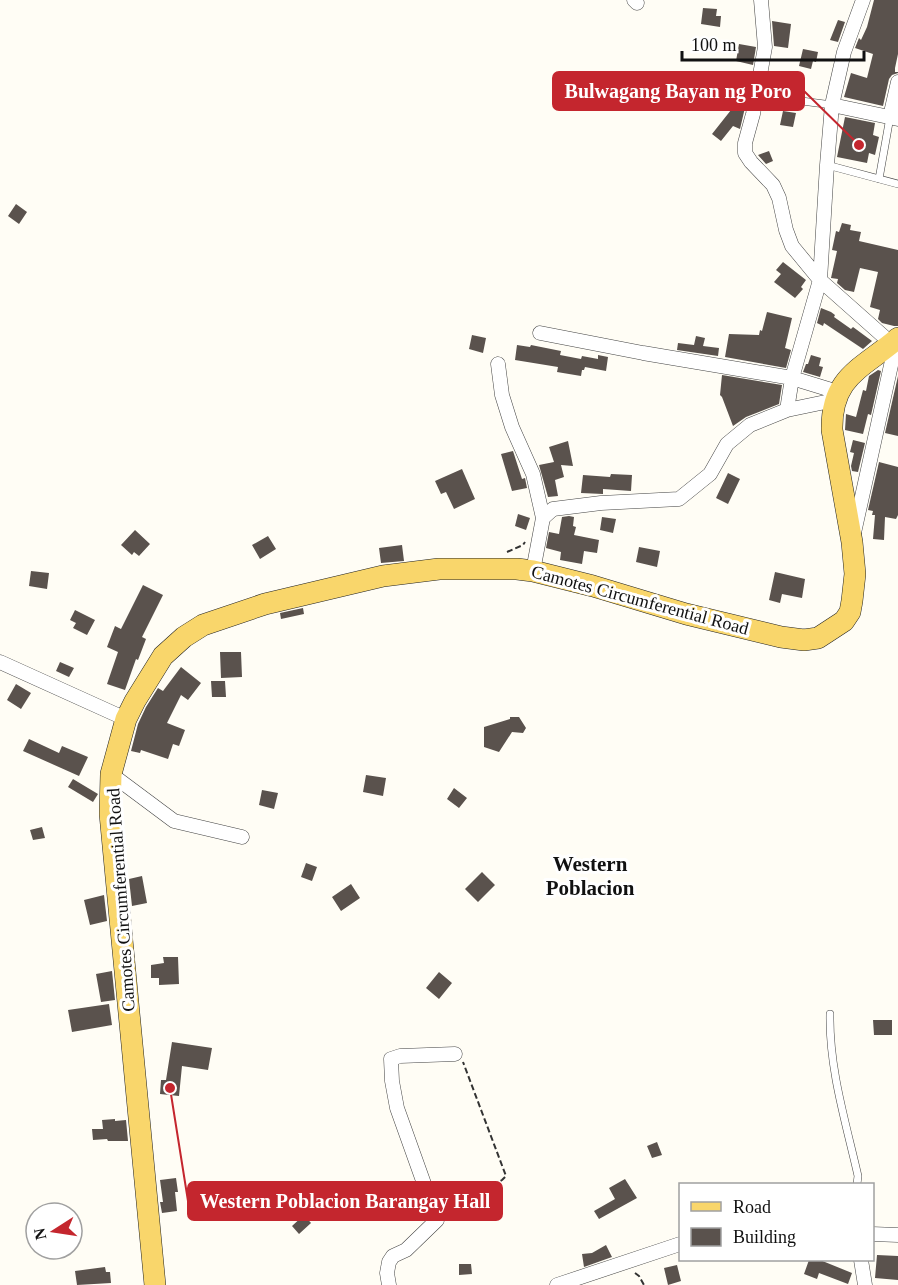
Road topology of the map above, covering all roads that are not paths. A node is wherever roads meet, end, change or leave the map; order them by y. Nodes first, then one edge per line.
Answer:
1 (761, 0) edge
2 (863, 0) edge
3 (898, 82) edge
4 (756, 95) junction
5 (832, 105) junction
6 (894, 118) edge
7 (827, 165) junction
8 (879, 179) junction
9 (898, 184) edge
10 (820, 280) junction
11 (540, 333) dead end
12 (895, 340) edge
13 (498, 364) dead end
14 (792, 378) junction
15 (836, 398) junction
16 (786, 410) junction
17 (543, 518) junction
18 (852, 542) junction
19 (533, 571) junction
20 (0, 662) edge
21 (126, 719) junction
22 (111, 774) junction
23 (242, 837) dead end
24 (830, 1014) dead end
25 (455, 1054) road end
26 (857, 1183) edge
27 (874, 1234) edge
28 (898, 1236) edge
29 (679, 1245) edge
30 (861, 1261) edge
31 (155, 1285) edge
32 (390, 1285) edge
33 (557, 1285) edge
34 (865, 1285) edge

1 - 4 street
2 - 5 street
3 - 6 street
4 - 5 lane
4 - 10 street
5 - 6 street
5 - 7 street
6 - 8 lane
7 - 8 lane
7 - 10 street
8 - 9 lane
10 - 12 street
10 - 14 street
11 - 14 street
12 - 15 main road
12 - 18 street
13 - 17 street
14 - 15 street
14 - 16 street
15 - 16 street
15 - 18 main road, Camotes Circumferential Road
16 - 17 street
17 - 19 street
18 - 19 main road, Camotes Circumferential Road
19 - 21 main road, Camotes Circumferential Road
20 - 21 street
21 - 22 main road, Camotes Circumferential Road
22 - 23 street
22 - 31 main road, Camotes Circumferential Road
24 - 26 lane
25 - 32 street
27 - 28 street
29 - 33 street
30 - 34 street

